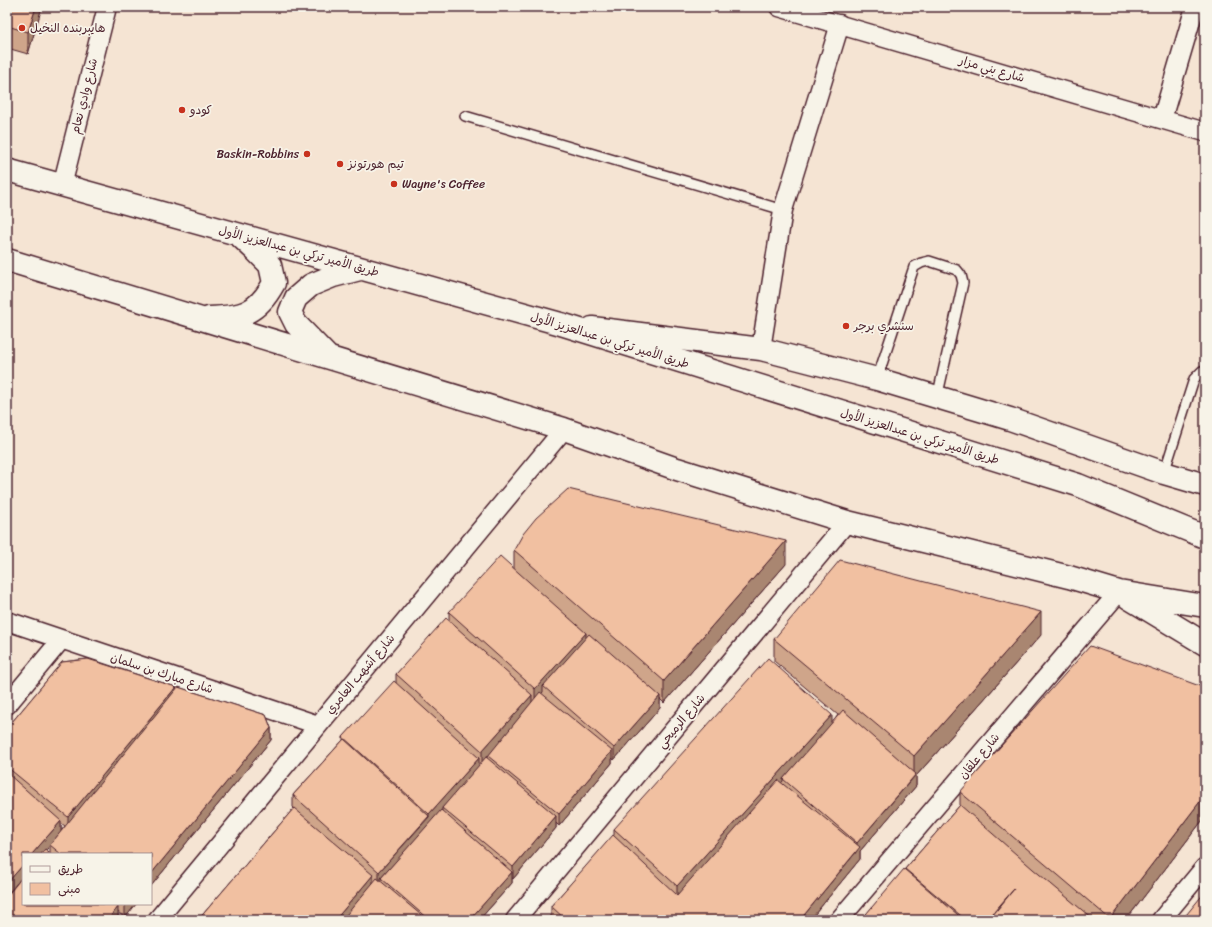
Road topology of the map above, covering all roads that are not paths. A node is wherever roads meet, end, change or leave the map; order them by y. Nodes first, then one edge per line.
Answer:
1 (107, 7) edge
2 (779, 7) edge
3 (1195, 7) edge
4 (840, 24) junction
5 (465, 116) dead end
6 (1162, 119) junction
7 (1205, 132) edge
8 (7, 170) edge
9 (62, 186) junction
10 (783, 210) junction
11 (238, 234) junction
12 (7, 260) edge
13 (362, 269) junction
14 (200, 319) junction
15 (562, 324) junction
16 (761, 348) junction
17 (329, 358) junction
18 (1205, 370) edge
19 (877, 379) junction
20 (937, 398) junction
21 (564, 429) junction
22 (1164, 473) junction
23 (1205, 485) edge
24 (847, 522) junction
25 (1205, 537) edge
26 (1119, 592) junction
27 (1205, 606) edge
28 (7, 621) edge
29 (61, 640) junction
30 (1205, 644) edge
31 (7, 705) edge
32 (318, 725) junction
33 (1205, 867) edge
34 (157, 920) edge
35 (516, 920) edge
36 (839, 920) edge
37 (1161, 920) edge

1 - 9 street, شارع وادي نعام
2 - 4 street, شارع بني مزار
3 - 6 street
4 - 6 street, شارع بني مزار
4 - 10 street
5 - 10 lane
6 - 7 street, شارع بني مزار
8 - 9 main road, طريق الأمير تركي بن عبدالعزيز الأول
9 - 11 main road, طريق الأمير تركي بن عبدالعزيز الأول
10 - 16 street
11 - 13 main road, طريق الأمير تركي بن عبدالعزيز الأول
11 - 14 main road
12 - 14 main road
13 - 15 main road, طريق الأمير تركي بن عبدالعزيز الأول
13 - 17 main road
14 - 17 main road
15 - 16 main road
15 - 25 main road, طريق الأمير تركي بن عبدالعزيز الأول
16 - 19 main road
17 - 21 main road
18 - 22 lane
19 - 20 main road
19 - 20 lane
20 - 22 main road
21 - 24 main road
21 - 32 street, شارع أشهب العامري
22 - 23 main road
24 - 26 main road
24 - 35 street, شارع الرميحي
26 - 27 main road
26 - 30 main road
26 - 36 street, شارع علقان
28 - 29 street, شارع مبارك بن سلمان
29 - 31 street
29 - 32 street, شارع مبارك بن سلمان
32 - 34 street, شارع أشهب العامري
33 - 37 street

